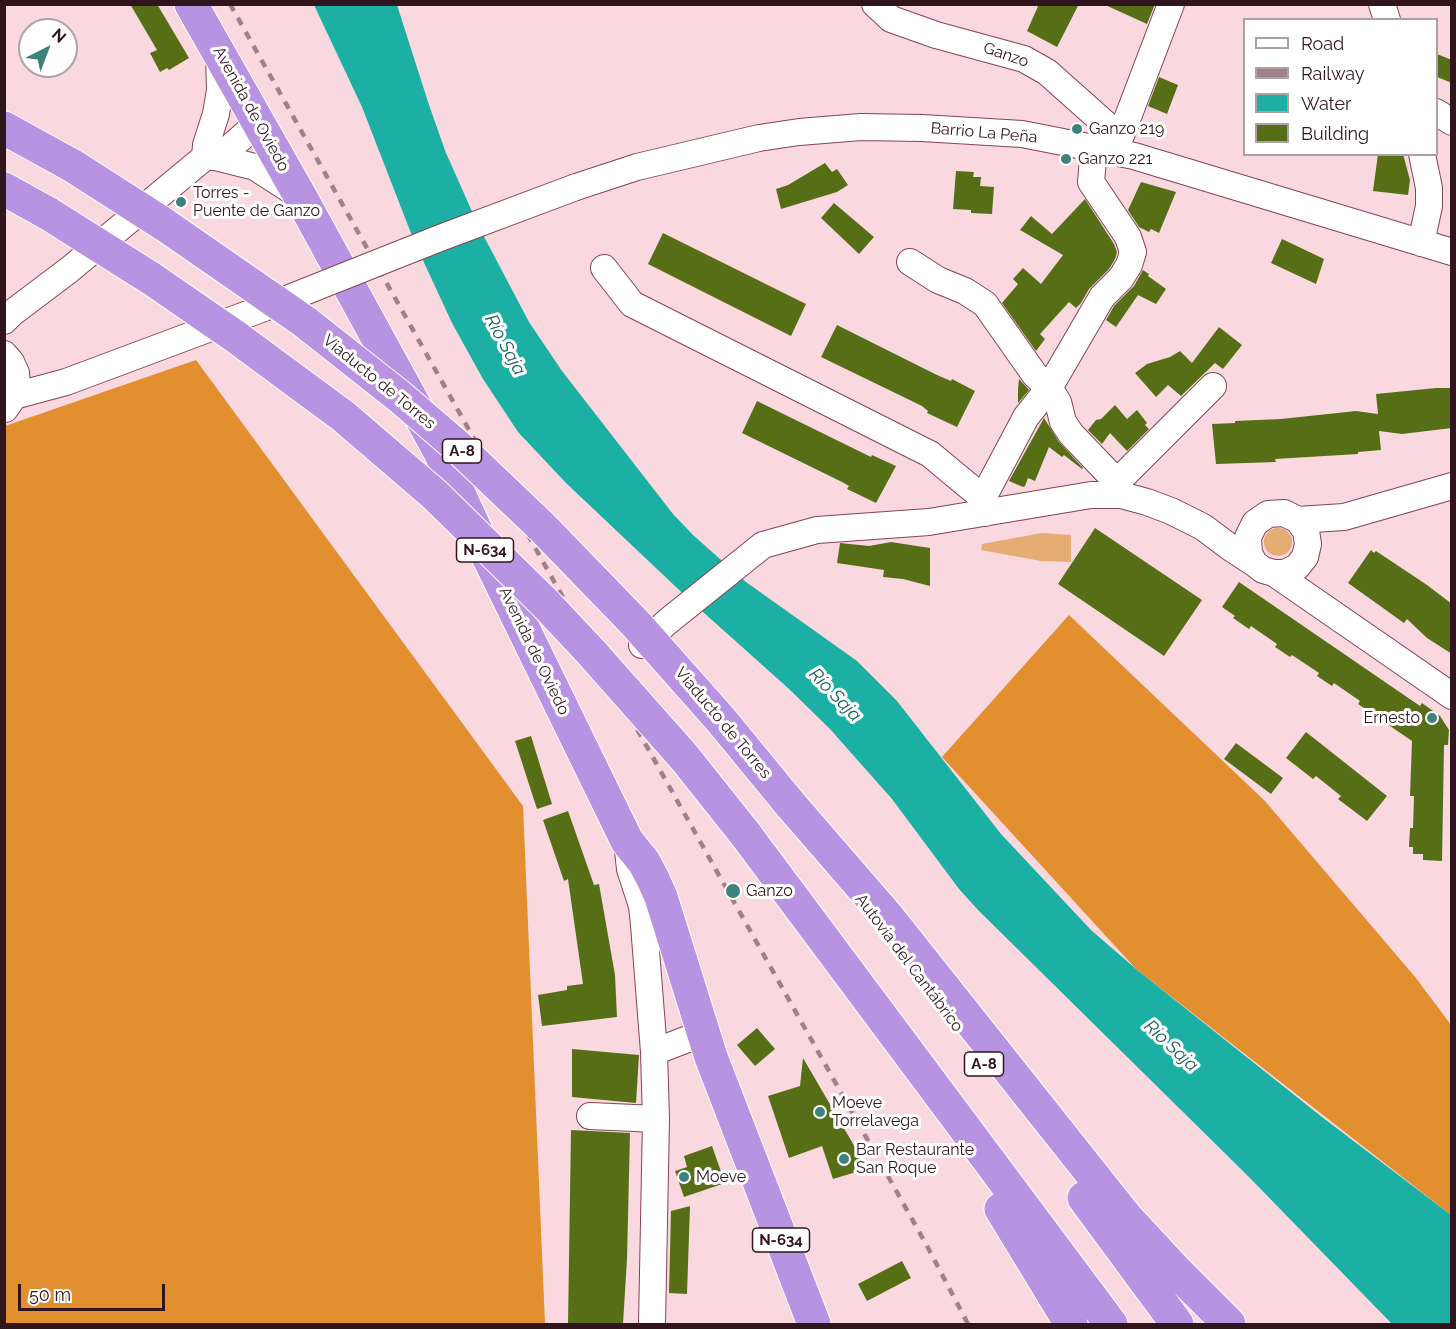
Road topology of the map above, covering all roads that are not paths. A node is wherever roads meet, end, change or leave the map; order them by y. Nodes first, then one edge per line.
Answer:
1 (191, 4) edge
2 (875, 4) edge
3 (1171, 4) edge
4 (218, 51) junction
5 (1438, 113) edge
6 (1452, 122) edge
7 (258, 123) junction
8 (4, 128) edge
9 (1110, 145) junction
10 (209, 153) junction
11 (1422, 156) edge
12 (4, 189) edge
13 (300, 196) junction
14 (1421, 243) junction
15 (1452, 252) edge
16 (910, 262) dead end
17 (604, 268) dead end
18 (4, 321) edge
19 (4, 354) edge
20 (1213, 386) dead end
21 (1048, 388) junction
22 (9, 403) edge
23 (1452, 486) edge
24 (1119, 489) junction
25 (984, 506) junction
26 (1344, 517) junction
27 (1298, 520) junction
28 (1255, 523) junction
29 (1203, 527) junction
30 (1307, 550) junction
31 (1264, 568) junction
32 (1314, 601) junction
33 (642, 645) dead end
34 (1452, 696) edge
35 (790, 804) junction
36 (750, 840) junction
37 (627, 841) junction
38 (704, 1035) junction
39 (654, 1052) junction
40 (590, 1116) dead end
41 (656, 1119) junction
42 (652, 1324) edge
43 (814, 1324) edge
44 (1071, 1324) edge
45 (1111, 1324) edge
46 (1177, 1324) edge
47 (1229, 1324) edge

1 - 4 highway, Avenida de Oviedo / N-634
2 - 9 street, Ganzo
3 - 9 street
4 - 7 highway, Avenida de Oviedo / N-634
4 - 10 street
5 - 6 street
7 - 10 street
7 - 13 highway, Avenida de Oviedo / N-634
8 - 35 highway, Viaducto de Torres / A-8, bridge
9 - 14 street, Barrio La Peña
9 - 21 street
9 - 22 street, Barrio La Peña, bridge
10 - 13 street
10 - 18 street
11 - 14 street
12 - 36 highway, bridge
13 - 37 highway, Avenida de Oviedo / N-634
14 - 15 street, Barrio La Peña
16 - 21 street
17 - 25 street
19 - 22 street
20 - 24 street
21 - 24 street
21 - 25 street
23 - 26 street
24 - 25 street
24 - 29 street
25 - 33 street
26 - 27 street
26 - 30 street
27 - 28 street
27 - 30 street
28 - 29 street
28 - 31 street
29 - 31 street
30 - 31 street
30 - 32 street
31 - 32 street
32 - 34 street
35 - 46 highway, Autovía del Cantábrico / A-8
35 - 47 highway
36 - 44 highway
36 - 45 highway
37 - 38 highway, Avenida de Oviedo / N-634
37 - 39 street
38 - 39 street
38 - 43 highway, Avenida de Oviedo / N-634
39 - 41 street
40 - 41 street
41 - 42 street

